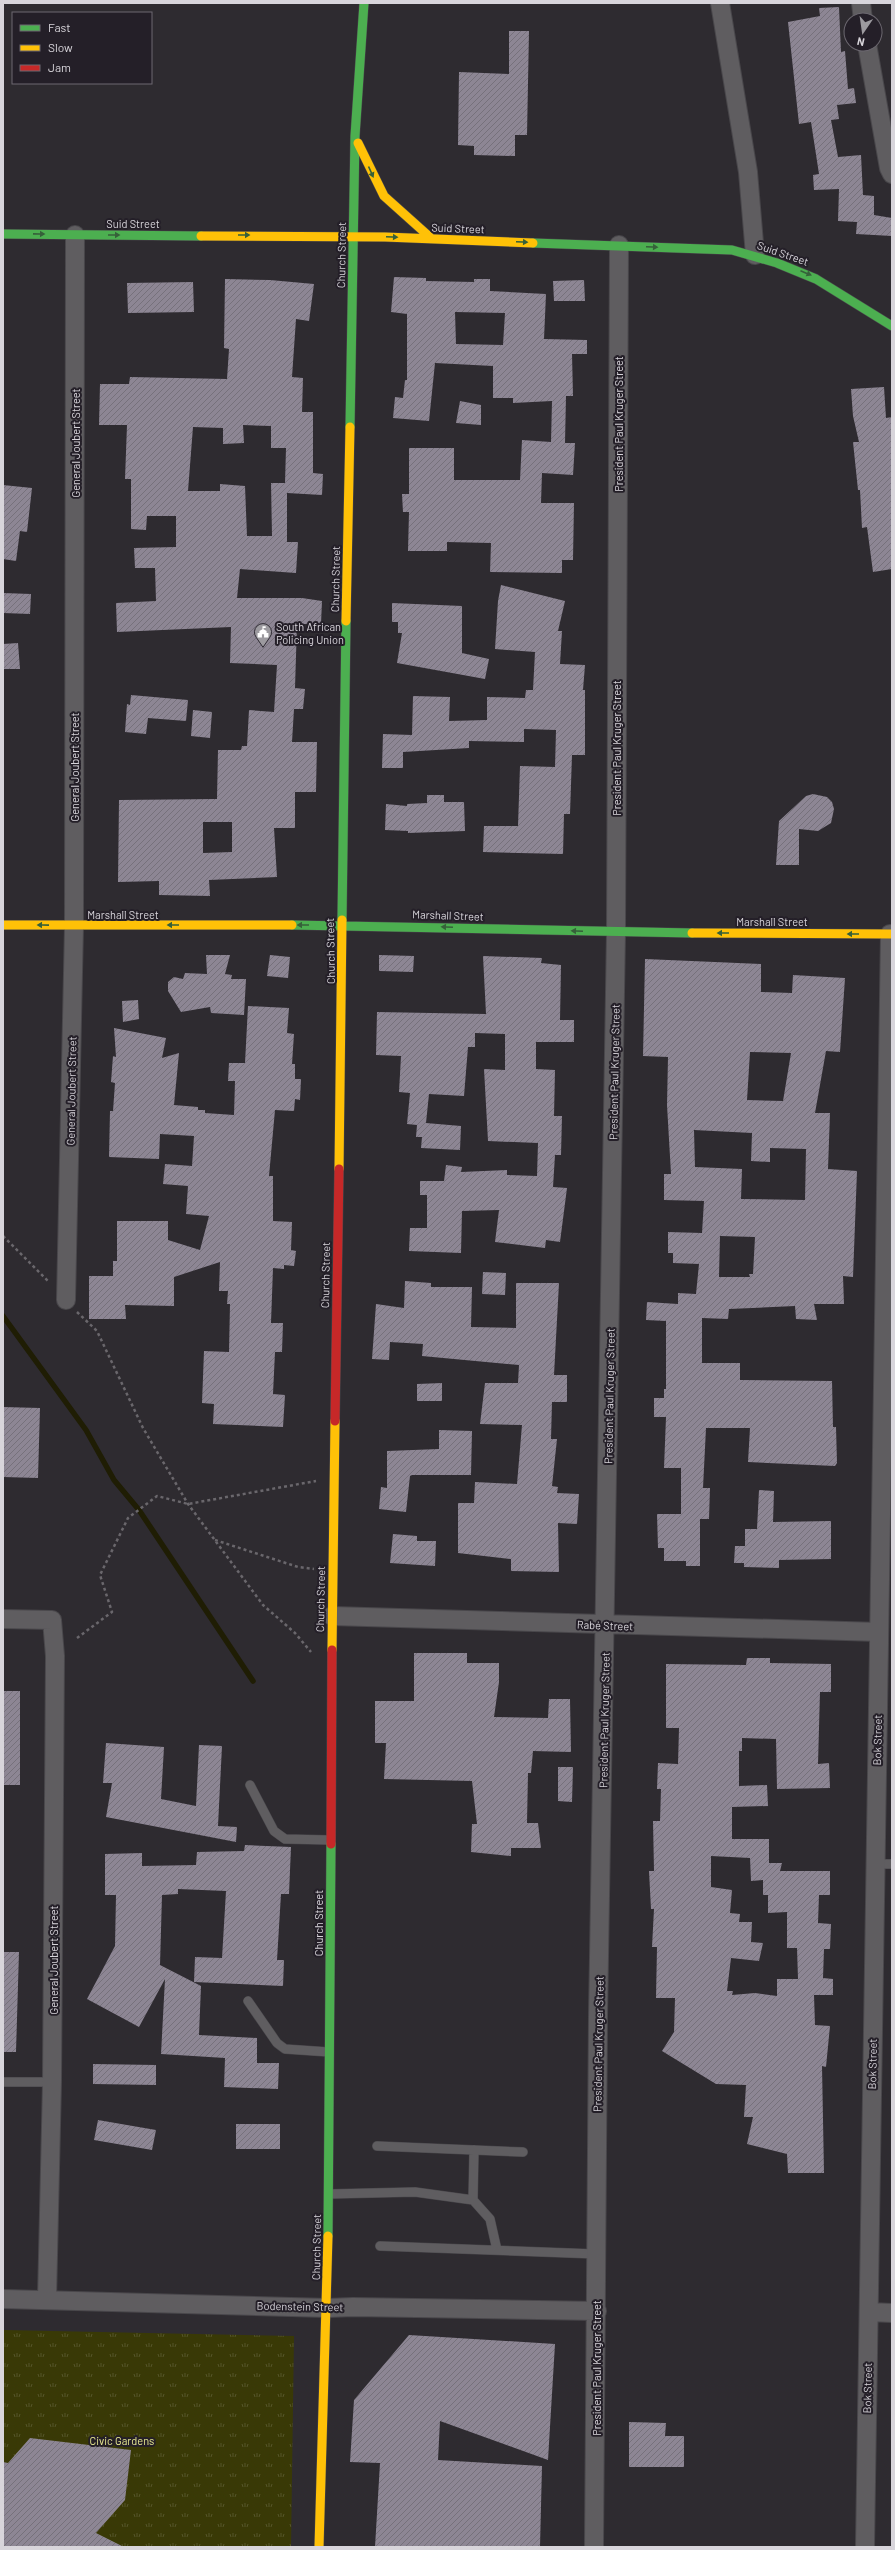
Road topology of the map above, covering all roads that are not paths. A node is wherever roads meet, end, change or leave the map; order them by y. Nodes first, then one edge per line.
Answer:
1 (364, 3) edge
2 (720, 3) edge
3 (869, 52) edge
4 (355, 136) junction
5 (892, 174) edge
6 (3, 234) edge
7 (75, 234) junction
8 (353, 237) junction
9 (432, 239) junction
10 (619, 245) junction
11 (755, 255) junction
12 (892, 326) edge
13 (3, 925) edge
14 (342, 925) junction
15 (74, 926) junction
16 (616, 932) junction
17 (891, 934) edge
18 (66, 1300) road end
19 (332, 1616) junction
20 (3, 1619) edge
21 (606, 1625) junction
22 (879, 1632) junction
23 (250, 1785) dead end
24 (330, 1840) junction
25 (884, 1864) edge
26 (248, 2001) dead end
27 (330, 2052) junction
28 (3, 2082) edge
29 (52, 2082) junction
30 (377, 2146) dead end
31 (474, 2150) junction
32 (523, 2152) dead end
33 (329, 2194) junction
34 (473, 2200) junction
35 (380, 2246) dead end
36 (497, 2250) junction
37 (596, 2254) junction
38 (3, 2299) edge
39 (47, 2300) junction
40 (328, 2308) junction
41 (597, 2311) junction
42 (868, 2312) junction
43 (892, 2313) edge
44 (319, 2547) edge
45 (594, 2547) edge
46 (865, 2547) edge

1 - 4 main road, Church Street
2 - 11 street
3 - 5 street
4 - 8 main road, Church Street
4 -> 9 main road
6 -> 7 main road, Suid Street
7 -> 8 main road, Suid Street
7 - 15 street, General Joubert Street
8 -> 9 main road, Suid Street
8 - 14 main road, Church Street
9 -> 10 main road, Suid Street
10 -> 11 main road, Suid Street
10 - 16 street, President Paul Kruger Street
11 -> 12 main road, Suid Street
15 -> 13 main road, Marshall Street
14 -> 15 main road, Marshall Street
16 -> 14 main road, Marshall Street
14 - 19 main road, Church Street
15 - 18 street, General Joubert Street
17 -> 16 main road, Marshall Street
16 - 21 street, President Paul Kruger Street
17 - 22 street, Bok Street
19 - 21 street, Rabé Street
19 - 24 main road, Church Street
20 - 29 street, General Joubert Street
21 - 22 street, Rabé Street
21 - 37 street, President Paul Kruger Street
22 - 25 street, Bok Street
23 - 24 lane
24 - 27 main road, Church Street
25 - 42 street, Bok Street
26 - 27 lane
27 - 33 main road, Church Street
28 - 29 lane
29 - 39 street, General Joubert Street
30 - 31 lane
31 - 32 lane
31 - 34 lane
33 - 34 lane
33 - 40 main road, Church Street
34 - 36 lane
35 - 36 lane
36 - 37 lane
37 - 41 street, President Paul Kruger Street
38 - 39 street, Bodenstein Street
39 - 40 street, Bodenstein Street
40 - 41 street, Bodenstein Street
40 - 44 main road, Church Street
41 - 45 street, President Paul Kruger Street
42 - 43 street
42 - 46 street, Bok Street

